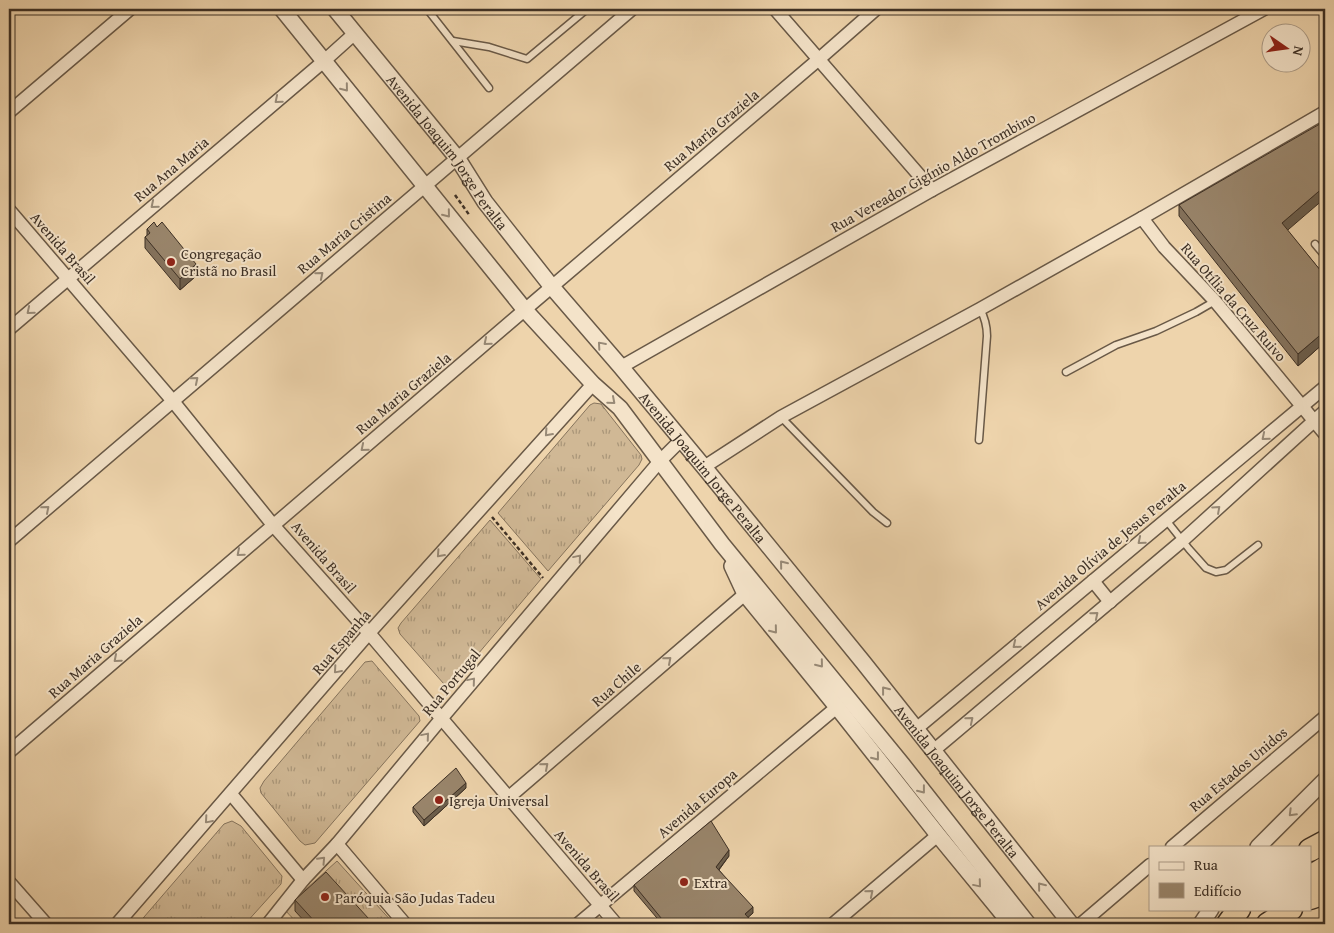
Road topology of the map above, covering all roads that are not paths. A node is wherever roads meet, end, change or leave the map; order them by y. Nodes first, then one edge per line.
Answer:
1 (130, 9) edge
2 (282, 9) edge
3 (335, 9) edge
4 (427, 9) edge
5 (587, 9) edge
6 (632, 9) edge
7 (775, 9) edge
8 (876, 9) edge
9 (1264, 9) edge
10 (354, 34) junction
11 (453, 41) junction
12 (819, 59) junction
13 (324, 61) junction
14 (489, 88) dead end
15 (9, 112) edge
16 (1325, 112) edge
17 (458, 158) junction
18 (425, 186) junction
19 (932, 190) junction
20 (9, 210) edge
21 (1142, 218) junction
22 (1315, 244) dead end
23 (1325, 256) edge
24 (68, 279) junction
25 (552, 288) junction
26 (1215, 300) junction
27 (980, 308) junction
28 (524, 310) junction
29 (9, 329) edge
30 (621, 367) junction
31 (1066, 372) dead end
32 (593, 384) junction
33 (1325, 387) edge
34 (172, 400) junction
35 (1303, 406) junction
36 (1325, 411) edge
37 (781, 417) junction
38 (1314, 420) junction
39 (1325, 434) edge
40 (681, 440) junction
41 (979, 440) dead end
42 (660, 461) junction
43 (704, 467) junction
44 (1166, 520) junction
45 (887, 523) dead end
46 (274, 525) junction
47 (9, 541) edge
48 (1182, 541) junction
49 (1258, 545) dead end
50 (1093, 581) junction
51 (750, 590) junction
52 (1110, 602) junction
53 (369, 633) junction
54 (837, 707) junction
55 (1325, 717) edge
56 (441, 719) junction
57 (916, 729) junction
58 (933, 751) junction
59 (9, 752) edge
60 (1325, 780) edge
61 (230, 794) junction
62 (508, 798) junction
63 (938, 835) junction
64 (1325, 842) edge
65 (337, 844) junction
66 (1173, 846) edge
67 (1259, 846) edge
68 (1312, 849) edge
69 (1149, 866) edge
70 (1325, 868) edge
71 (1312, 876) edge
72 (304, 880) junction
73 (9, 882) edge
74 (1325, 893) edge
75 (1312, 897) edge
76 (600, 905) junction
77 (1239, 910) edge
78 (1275, 910) edge
79 (1289, 910) edge
80 (270, 923) edge
81 (46, 924) edge
82 (117, 924) edge
83 (405, 924) edge
84 (578, 924) edge
85 (616, 924) edge
86 (833, 924) edge
87 (1012, 924) edge
88 (1028, 924) edge
89 (1071, 924) edge
90 (1081, 924) edge
91 (1228, 924) edge
92 (1266, 924) edge

1 - 15 street
2 - 13 street, Avenida Joaquim Jorge Peralta
3 - 10 street, Avenida Joaquim Jorge Peralta
4 - 11 lane
5 - 11 lane
6 - 17 street, Rua Maria Cristina
7 - 12 street
8 - 12 street, Rua Maria Graziela
9 - 19 street, Rua Vereador Gigínio Aldo Trombino
10 - 13 street, Rua Ana Maria
10 - 17 street, Avenida Joaquim Jorge Peralta
11 - 14 lane
12 - 19 street
12 - 25 street, Rua Maria Graziela
13 -> 18 street, Avenida Joaquim Jorge Peralta
13 -> 24 street, Rua Ana Maria
16 - 21 street
17 - 18 street, Rua Maria Cristina
17 - 25 street, Avenida Joaquim Jorge Peralta
18 -> 28 street, Avenida Joaquim Jorge Peralta
34 -> 18 street, Rua Maria Cristina
19 - 30 street, Rua Vereador Gigínio Aldo Trombino
20 - 24 street, Avenida Brasil
21 - 26 street, Rua Otília da Cruz Ruivo
21 - 27 street
22 - 23 lane
24 -> 29 street, Rua Ana Maria
24 - 34 street, Avenida Brasil
25 - 28 street, Rua Maria Graziela
30 -> 25 street, Avenida Joaquim Jorge Peralta
26 - 31 lane
26 - 35 street, Rua Otília da Cruz Ruivo
27 - 37 street
27 - 41 lane
28 - 32 street, Avenida Joaquim Jorge Peralta
28 -> 46 street, Rua Maria Graziela
30 - 40 street, Avenida Joaquim Jorge Peralta
32 -> 42 street, Avenida Joaquim Jorge Peralta
32 -> 53 street, Rua Espanha
33 - 35 street, Avenida Olívia de Jesus Peralta
34 - 46 street, Avenida Brasil
47 -> 34 street, Rua Maria Cristina
35 - 38 street, Rua Otília da Cruz Ruivo
35 -> 44 street, Avenida Olívia de Jesus Peralta
36 - 38 street
37 - 43 street
37 - 45 lane
38 - 39 street, Rua Otília da Cruz Ruivo
48 -> 38 street
40 - 42 street, Rua Portugal
40 - 43 street, Avenida Joaquim Jorge Peralta
42 - 51 street, Avenida Joaquim Jorge Peralta
56 -> 42 street, Rua Portugal
57 -> 43 street, Avenida Joaquim Jorge Peralta
44 - 48 lane
44 -> 50 street, Avenida Olívia de Jesus Peralta
46 - 53 street, Avenida Brasil
46 -> 59 street, Rua Maria Graziela
48 - 49 lane
48 - 52 street
50 - 52 street
50 -> 57 street, Avenida Olívia de Jesus Peralta
51 -> 54 street, Avenida Joaquim Jorge Peralta
62 -> 51 street, Rua Chile
51 -> 88 street, Avenida Joaquim Jorge Peralta
58 -> 52 street
53 - 56 street, Avenida Brasil
53 -> 61 street, Rua Espanha
54 -> 63 street, Avenida Joaquim Jorge Peralta
54 - 76 street, Avenida Europa
55 - 66 street, Rua Estados Unidos
56 - 62 street, Avenida Brasil
65 -> 56 street, Rua Portugal
57 - 58 street, Avenida Joaquim Jorge Peralta
89 -> 58 street, Avenida Joaquim Jorge Peralta
60 -> 67 street
61 - 72 street
61 -> 82 street, Rua Espanha
62 - 76 street, Avenida Brasil
86 -> 63 street
63 -> 87 street, Avenida Joaquim Jorge Peralta
64 - 68 highway
72 -> 65 street, Rua Portugal
65 - 83 street
69 - 90 street
70 - 71 highway
72 - 80 street, Rua Portugal
73 - 81 street
74 - 75 highway
76 - 84 street, Avenida Europa
76 - 85 street, Avenida Brasil
77 - 91 highway
78 - 92 highway
79 - 92 highway

